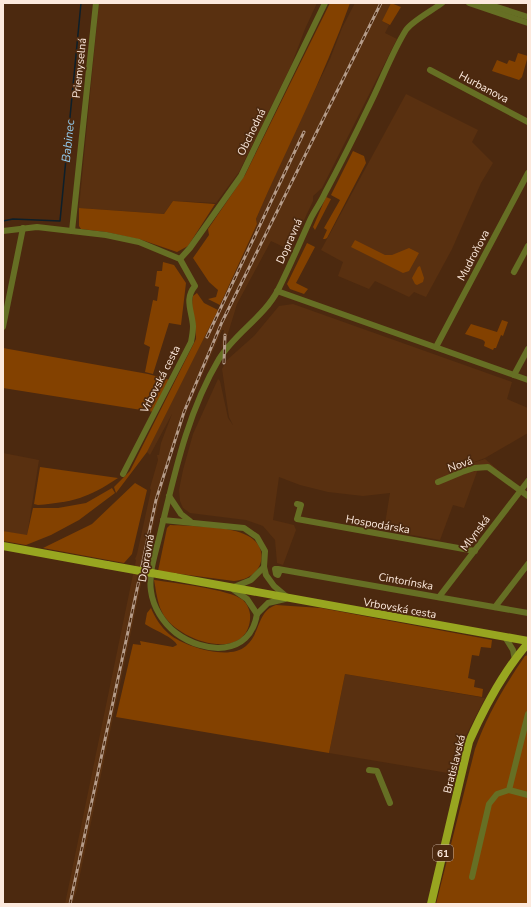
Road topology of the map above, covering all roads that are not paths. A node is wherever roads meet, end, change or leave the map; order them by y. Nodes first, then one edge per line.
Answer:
1 (96, 3) edge
2 (325, 3) edge
3 (442, 3) edge
4 (469, 3) edge
5 (484, 3) edge
6 (528, 17) edge
7 (528, 23) edge
8 (430, 70) dead end
9 (528, 122) edge
10 (528, 173) edge
11 (23, 228) junction
12 (3, 231) edge
13 (72, 231) junction
14 (528, 246) edge
15 (180, 259) junction
16 (514, 272) dead end
17 (277, 291) junction
18 (3, 327) edge
19 (436, 347) junction
20 (528, 350) edge
21 (514, 375) junction
22 (528, 380) edge
23 (123, 474) dead end
24 (528, 481) edge
25 (438, 482) dead end
26 (521, 491) junction
27 (169, 496) junction
28 (528, 496) edge
29 (297, 504) dead end
30 (164, 520) junction
31 (190, 521) junction
32 (3, 546) edge
33 (475, 550) junction
34 (528, 564) edge
35 (264, 567) junction
36 (280, 570) dead end
37 (231, 588) junction
38 (439, 597) junction
39 (288, 598) junction
40 (495, 607) junction
41 (528, 613) edge
42 (257, 614) junction
43 (505, 637) junction
44 (528, 642) edge
45 (515, 660) junction
46 (528, 714) edge
47 (369, 770) dead end
48 (509, 790) junction
49 (528, 795) edge
50 (390, 803) dead end
51 (472, 877) dead end
52 (431, 904) edge

1 - 13 street, Priemyselná
2 - 15 street, Obchodná
3 - 17 street, Dopravná
4 - 7 street
5 - 6 street
8 - 9 street, Hurbanova
10 - 19 street, Mudroňova
11 - 12 street
11 - 13 street
11 - 18 street
13 - 15 street
14 - 16 street
15 - 23 street, Vrbovská cesta
17 - 19 street
17 - 27 street, Dopravná
19 - 21 street
20 - 21 street
21 - 22 street
24 - 26 street, Mlynská
25 - 26 street, Nová
26 - 28 street, Nová
26 - 33 street, Mlynská
27 - 30 street, Dopravná
27 - 31 street
29 - 33 street, Hospodárska
30 - 31 street
30 - 42 street, Dopravná
31 - 35 street
32 - 37 main road, Vrbovská cesta, bridge
33 - 38 street, Mlynská
34 - 40 street
35 - 37 street
35 - 39 street
36 - 38 street, Cintorínska
37 - 39 main road, Vrbovská cesta
37 - 42 street
38 - 40 street, Cintorínska
39 - 42 street
39 - 43 main road, Vrbovská cesta
40 - 41 street, Cintorínska
43 - 44 main road, Vrbovská cesta
43 - 45 street
44 - 45 main road, Bratislavská / 61
45 - 52 main road, Bratislavská / 61
46 - 48 street
47 - 50 street
48 - 49 street
48 - 51 street

